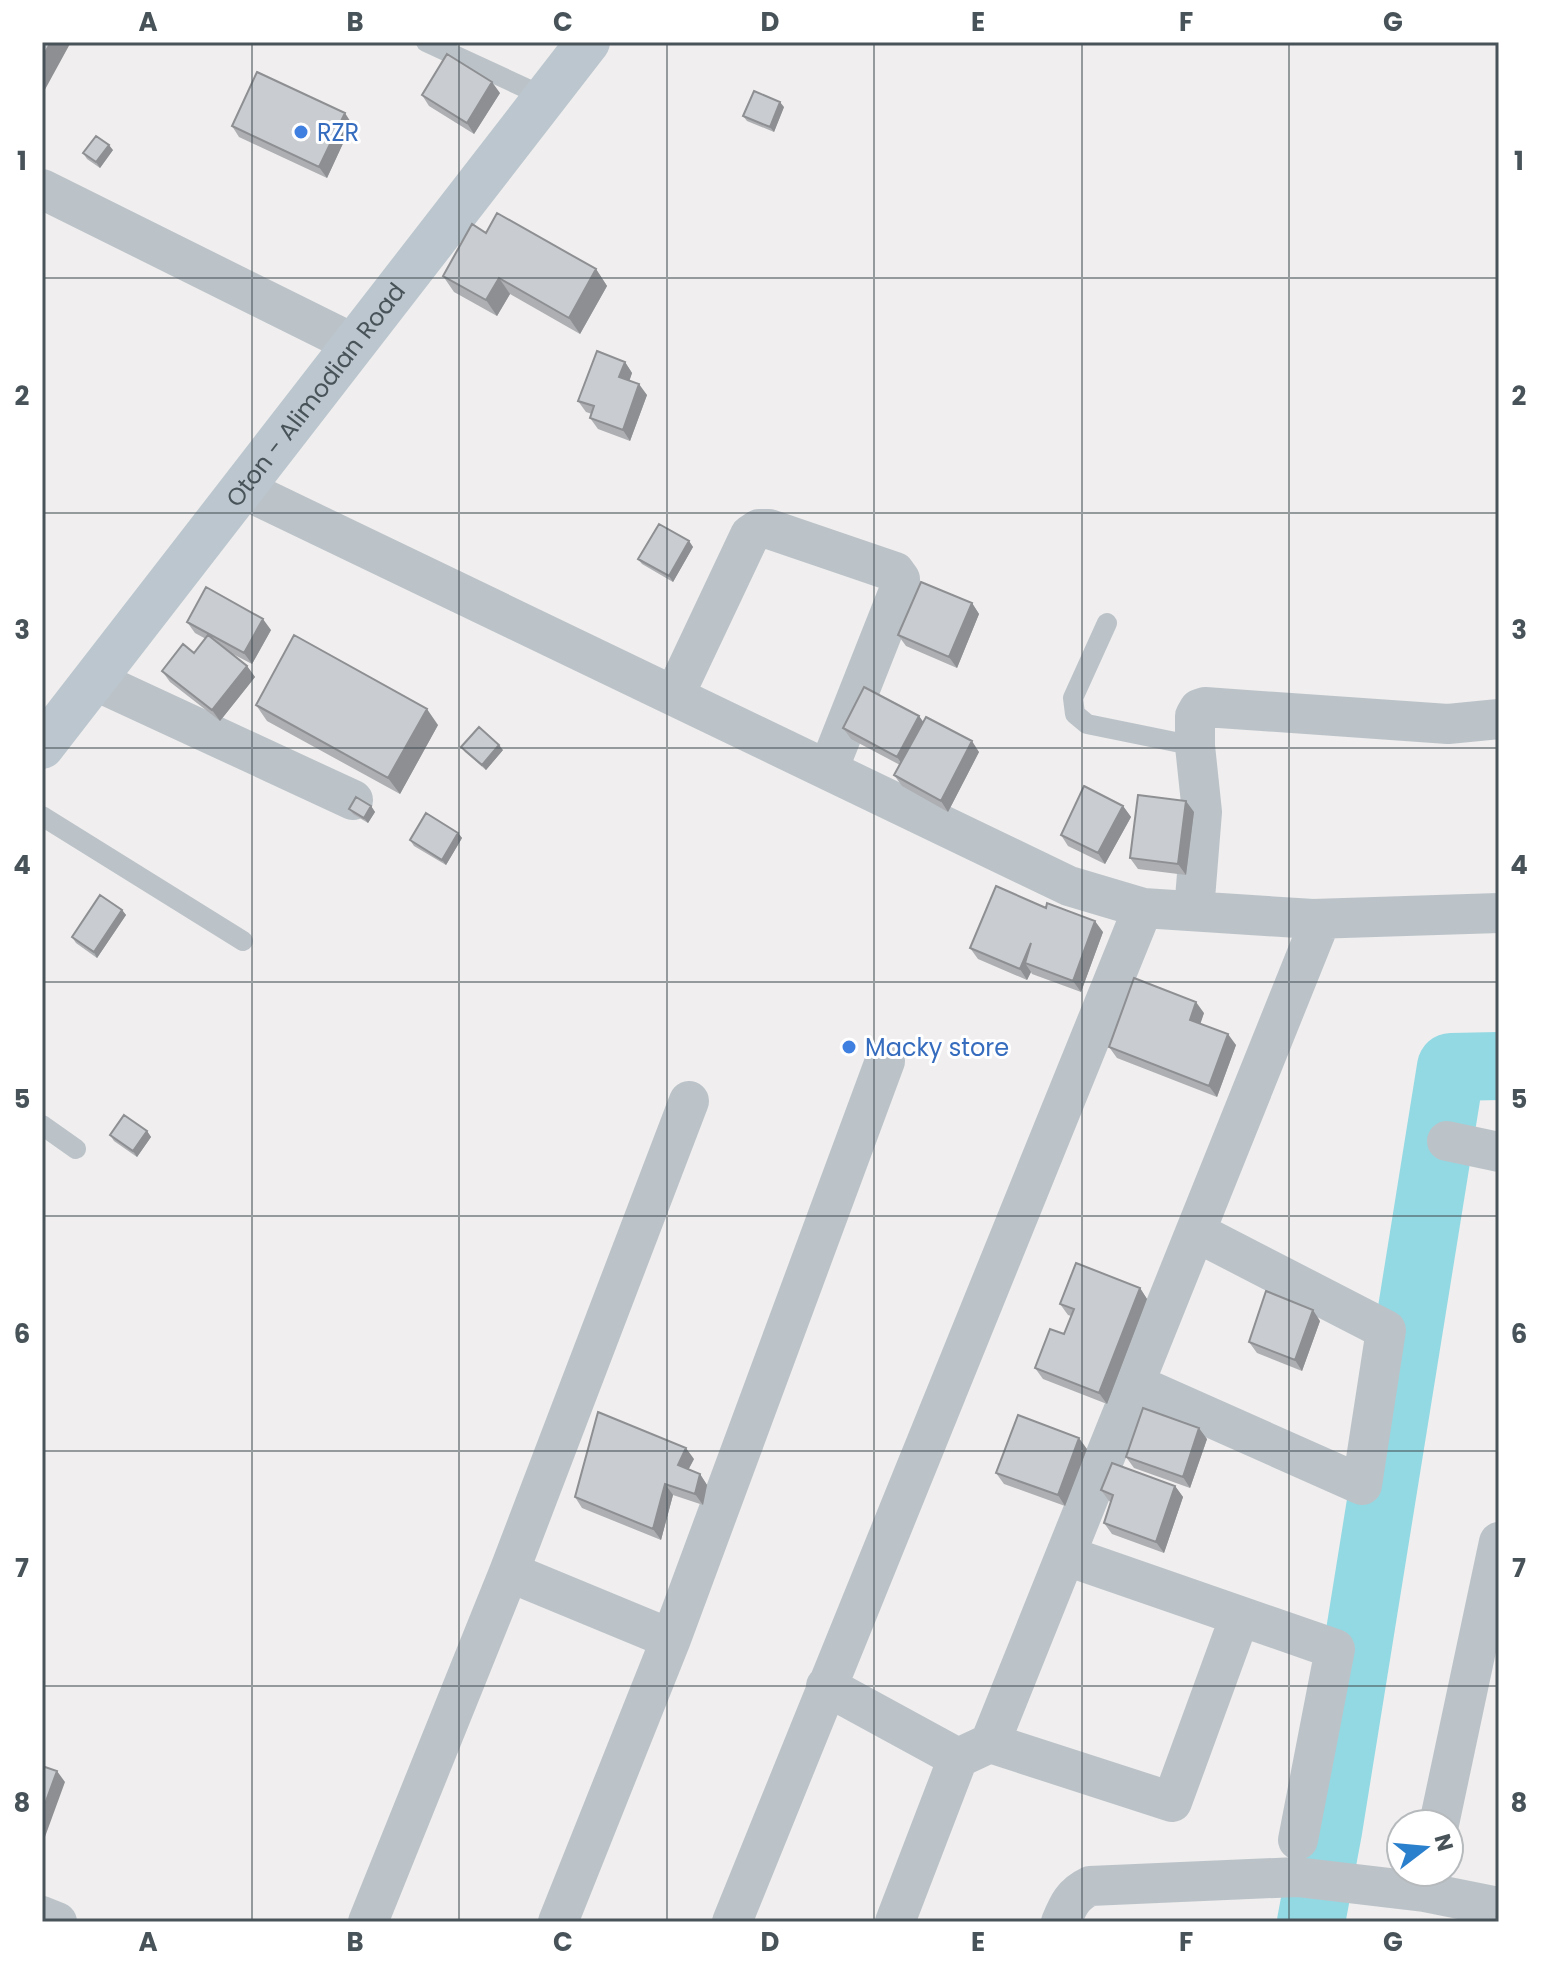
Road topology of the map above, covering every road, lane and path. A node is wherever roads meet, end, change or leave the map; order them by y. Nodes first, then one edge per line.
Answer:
1 (426, 42) edge
2 (588, 42) edge
3 (545, 97) junction
4 (42, 189) edge
5 (354, 344) junction
6 (241, 488) junction
7 (1107, 623) dead end
8 (94, 680) junction
9 (674, 696) junction
10 (1499, 719) edge
11 (1195, 746) junction
12 (42, 747) edge
13 (828, 770) junction
14 (353, 800) edge
15 (42, 816) edge
16 (1143, 908) junction
17 (1194, 911) junction
18 (1499, 913) edge
19 (1321, 919) junction
20 (243, 941) dead end
21 (885, 1061) dead end
22 (689, 1101) dead end
23 (42, 1125) edge
24 (1447, 1141) dead end
25 (76, 1149) dead end
26 (1499, 1152) edge
27 (1196, 1232) junction
28 (1135, 1384) junction
29 (1499, 1542) edge
30 (1067, 1556) junction
31 (509, 1572) junction
32 (1240, 1616) junction
33 (671, 1639) junction
34 (826, 1686) junction
35 (974, 1750) junction
36 (1442, 1808) edge
37 (1309, 1866) junction
38 (1385, 1876) edge
39 (1444, 1888) edge
40 (1499, 1907) edge
41 (42, 1916) edge
42 (57, 1922) edge
43 (368, 1922) edge
44 (558, 1922) edge
45 (732, 1922) edge
46 (895, 1922) edge
47 (1061, 1922) edge

1 - 3 lane
2 - 3 main road, Oton - Alimodian Road
3 - 5 main road, Oton - Alimodian Road
4 - 5 street
5 - 6 main road, Oton - Alimodian Road
6 - 8 main road, Oton - Alimodian Road
6 - 9 street
7 - 11 lane
8 - 12 main road, Oton - Alimodian Road
8 - 14 street
9 - 13 street
9 - 13 street
10 - 11 street
11 - 17 street
13 - 16 street
15 - 20 lane
16 - 17 street
16 - 34 street
17 - 19 street
18 - 19 street
19 - 27 street
21 - 33 street
22 - 31 street
23 - 25 lane
24 - 26 street
27 - 28 street
27 - 28 street
28 - 30 street
29 - 36 street
30 - 32 street
30 - 35 street
31 - 33 street
31 - 43 street
32 - 35 street
32 - 37 street
33 - 44 street
34 - 35 street
34 - 45 street
35 - 46 street
37 - 38 street
37 - 47 street
39 - 40 street
41 - 42 street

